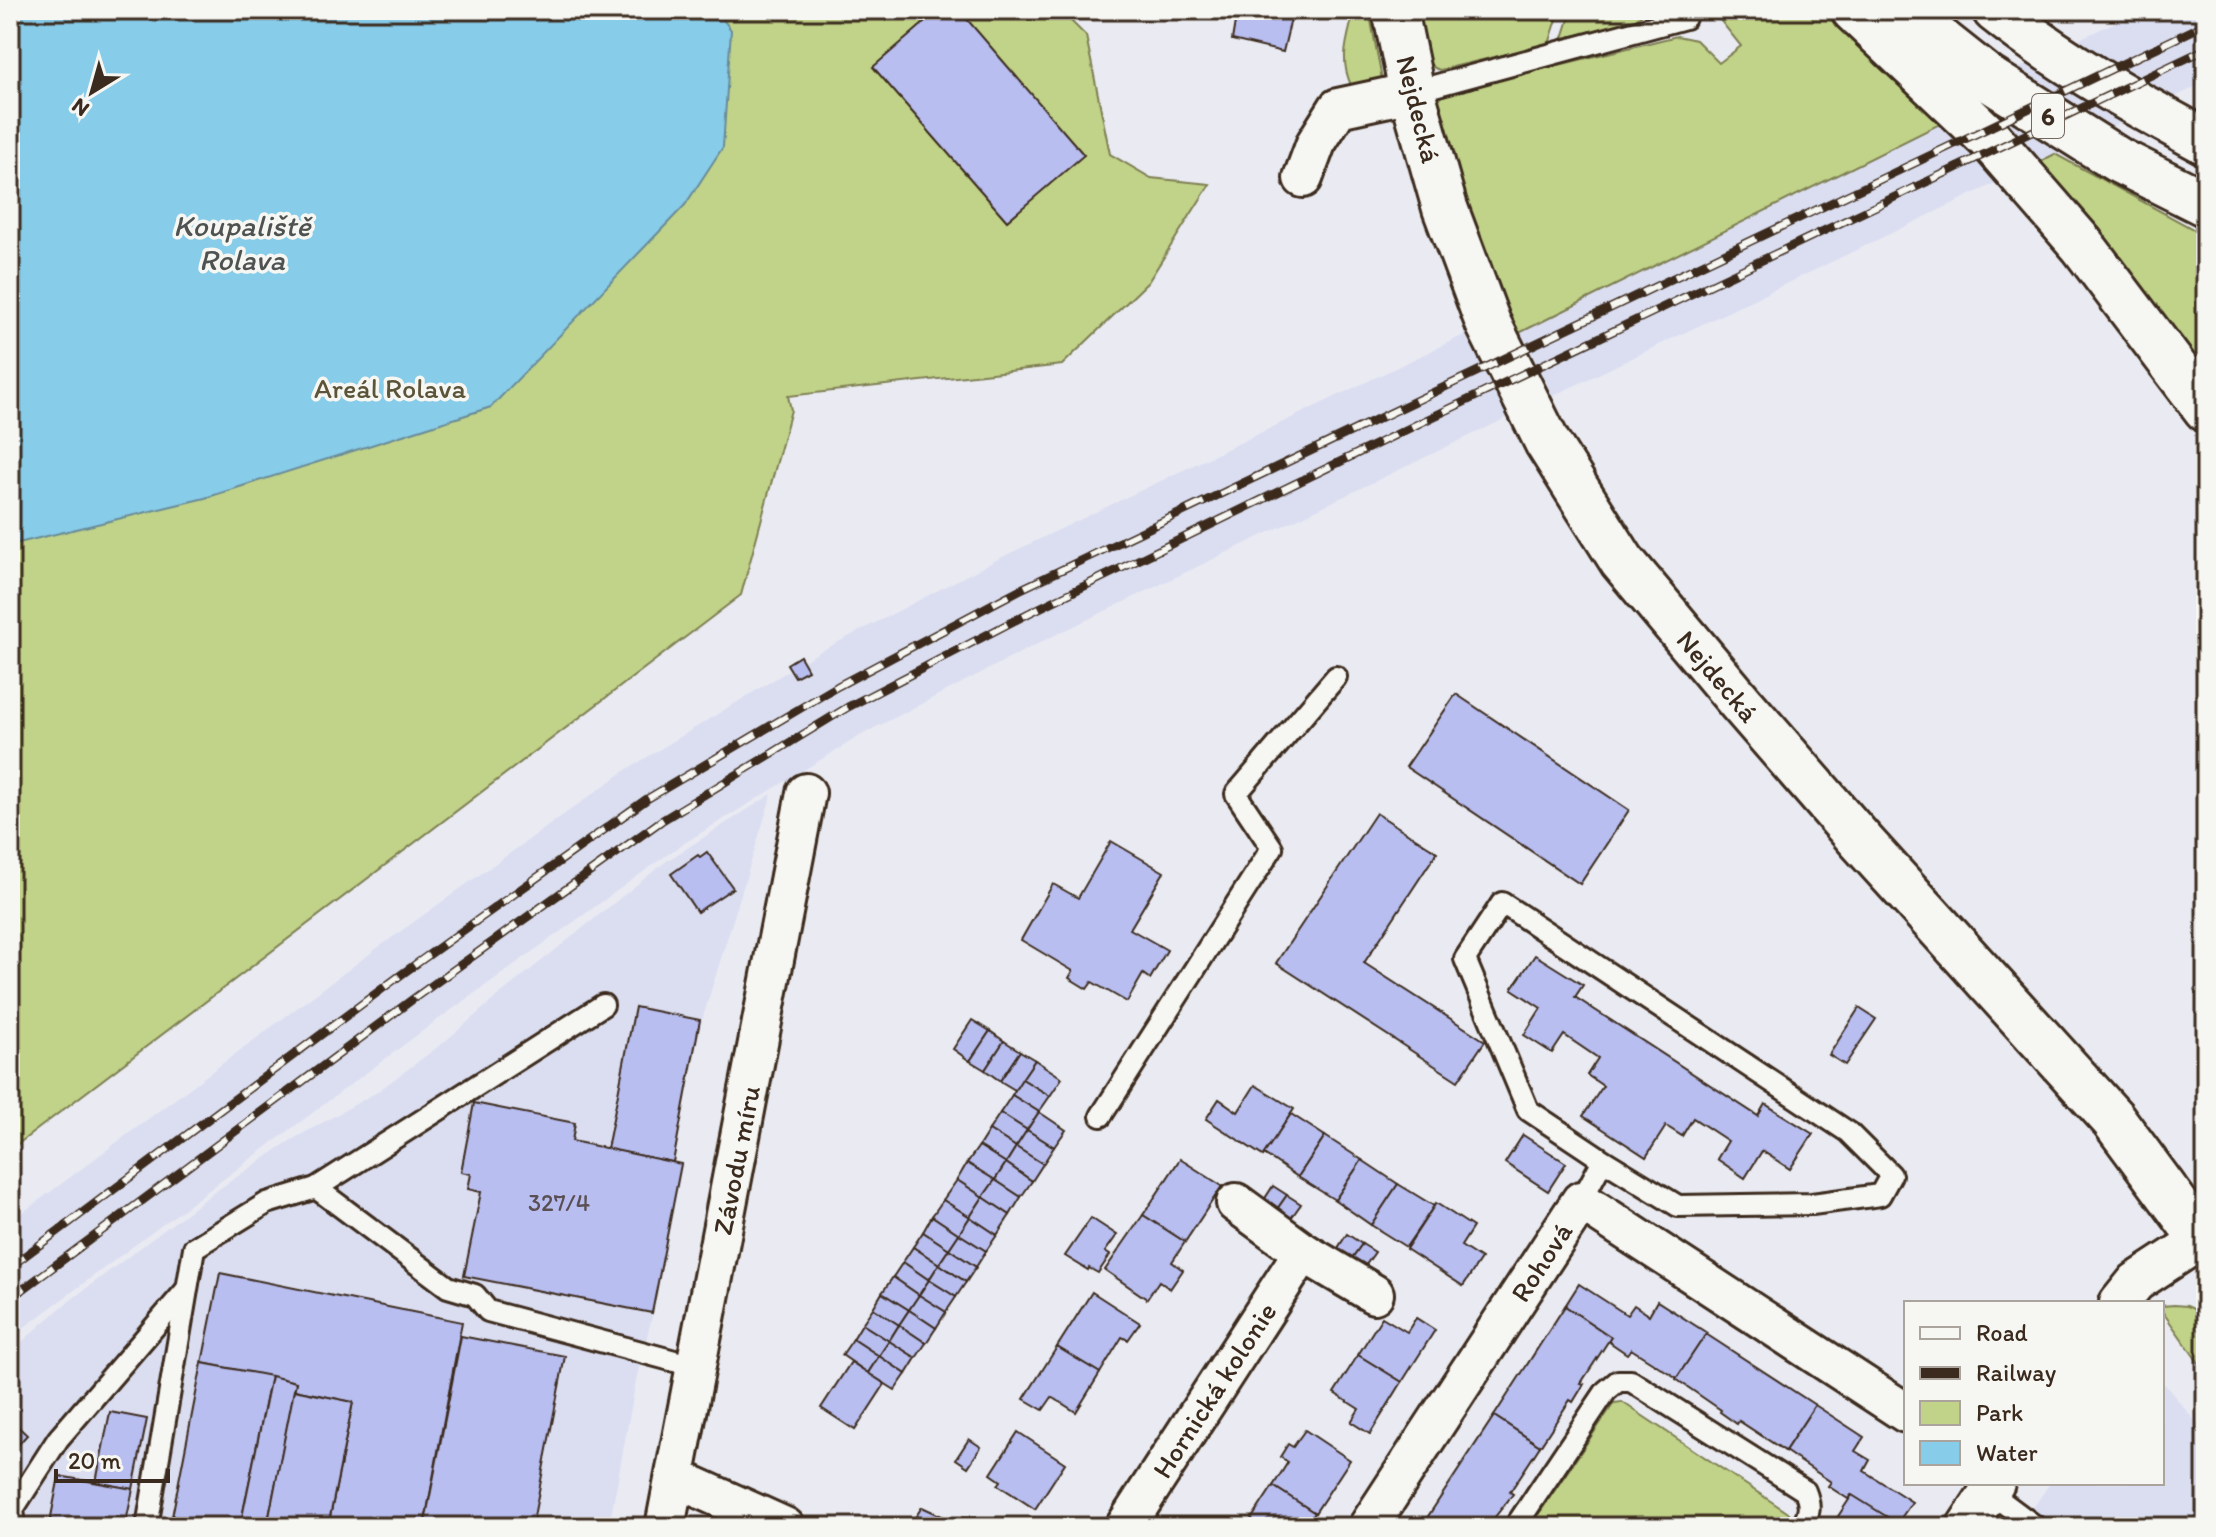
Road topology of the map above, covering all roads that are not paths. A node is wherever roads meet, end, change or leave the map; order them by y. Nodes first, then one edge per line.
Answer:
1 (1395, 10) edge
2 (1854, 10) edge
3 (1902, 10) edge
4 (1995, 10) edge
5 (1685, 18) dead end
6 (1412, 92) junction
7 (2206, 142) edge
8 (1303, 178) dead end
9 (2206, 204) edge
10 (2206, 409) edge
11 (1336, 677) dead end
12 (806, 793) dead end
13 (603, 1005) dead end
14 (1101, 1116) dead end
15 (1603, 1160) junction
16 (316, 1188) junction
17 (1581, 1201) junction
18 (1236, 1203) dead end
19 (2202, 1235) edge
20 (1303, 1252) junction
21 (187, 1289) junction
22 (1374, 1294) dead end
23 (2121, 1301) edge
24 (697, 1367) junction
25 (1904, 1412) edge
26 (676, 1478) junction
27 (1992, 1488) edge
28 (15, 1527) edge
29 (147, 1527) edge
30 (665, 1527) edge
31 (785, 1527) edge
32 (1125, 1527) edge
33 (1368, 1527) edge
34 (1515, 1527) edge
35 (1801, 1527) edge
36 (1966, 1527) edge
37 (2036, 1527) edge

1 - 6 main road, Nejdecká
2 - 10 main road
3 - 9 main road, 6
4 - 7 main road, 6
5 - 6 lane
6 - 8 street
6 - 19 main road, Nejdecká
11 - 14 lane
12 - 24 street, Závodu míru
13 - 16 lane
15 - 15 lane
15 - 17 lane
16 - 21 lane
16 - 24 lane
17 - 25 street, Rohová
17 - 33 street, Rohová
18 - 20 street
19 - 23 street
20 - 22 street
20 - 32 street, Hornická kolonie
21 - 28 lane
21 - 29 lane
24 - 26 street, Závodu míru
26 - 30 street, Závodu míru
26 - 31 street
27 - 36 street
27 - 37 lane
34 - 35 lane

